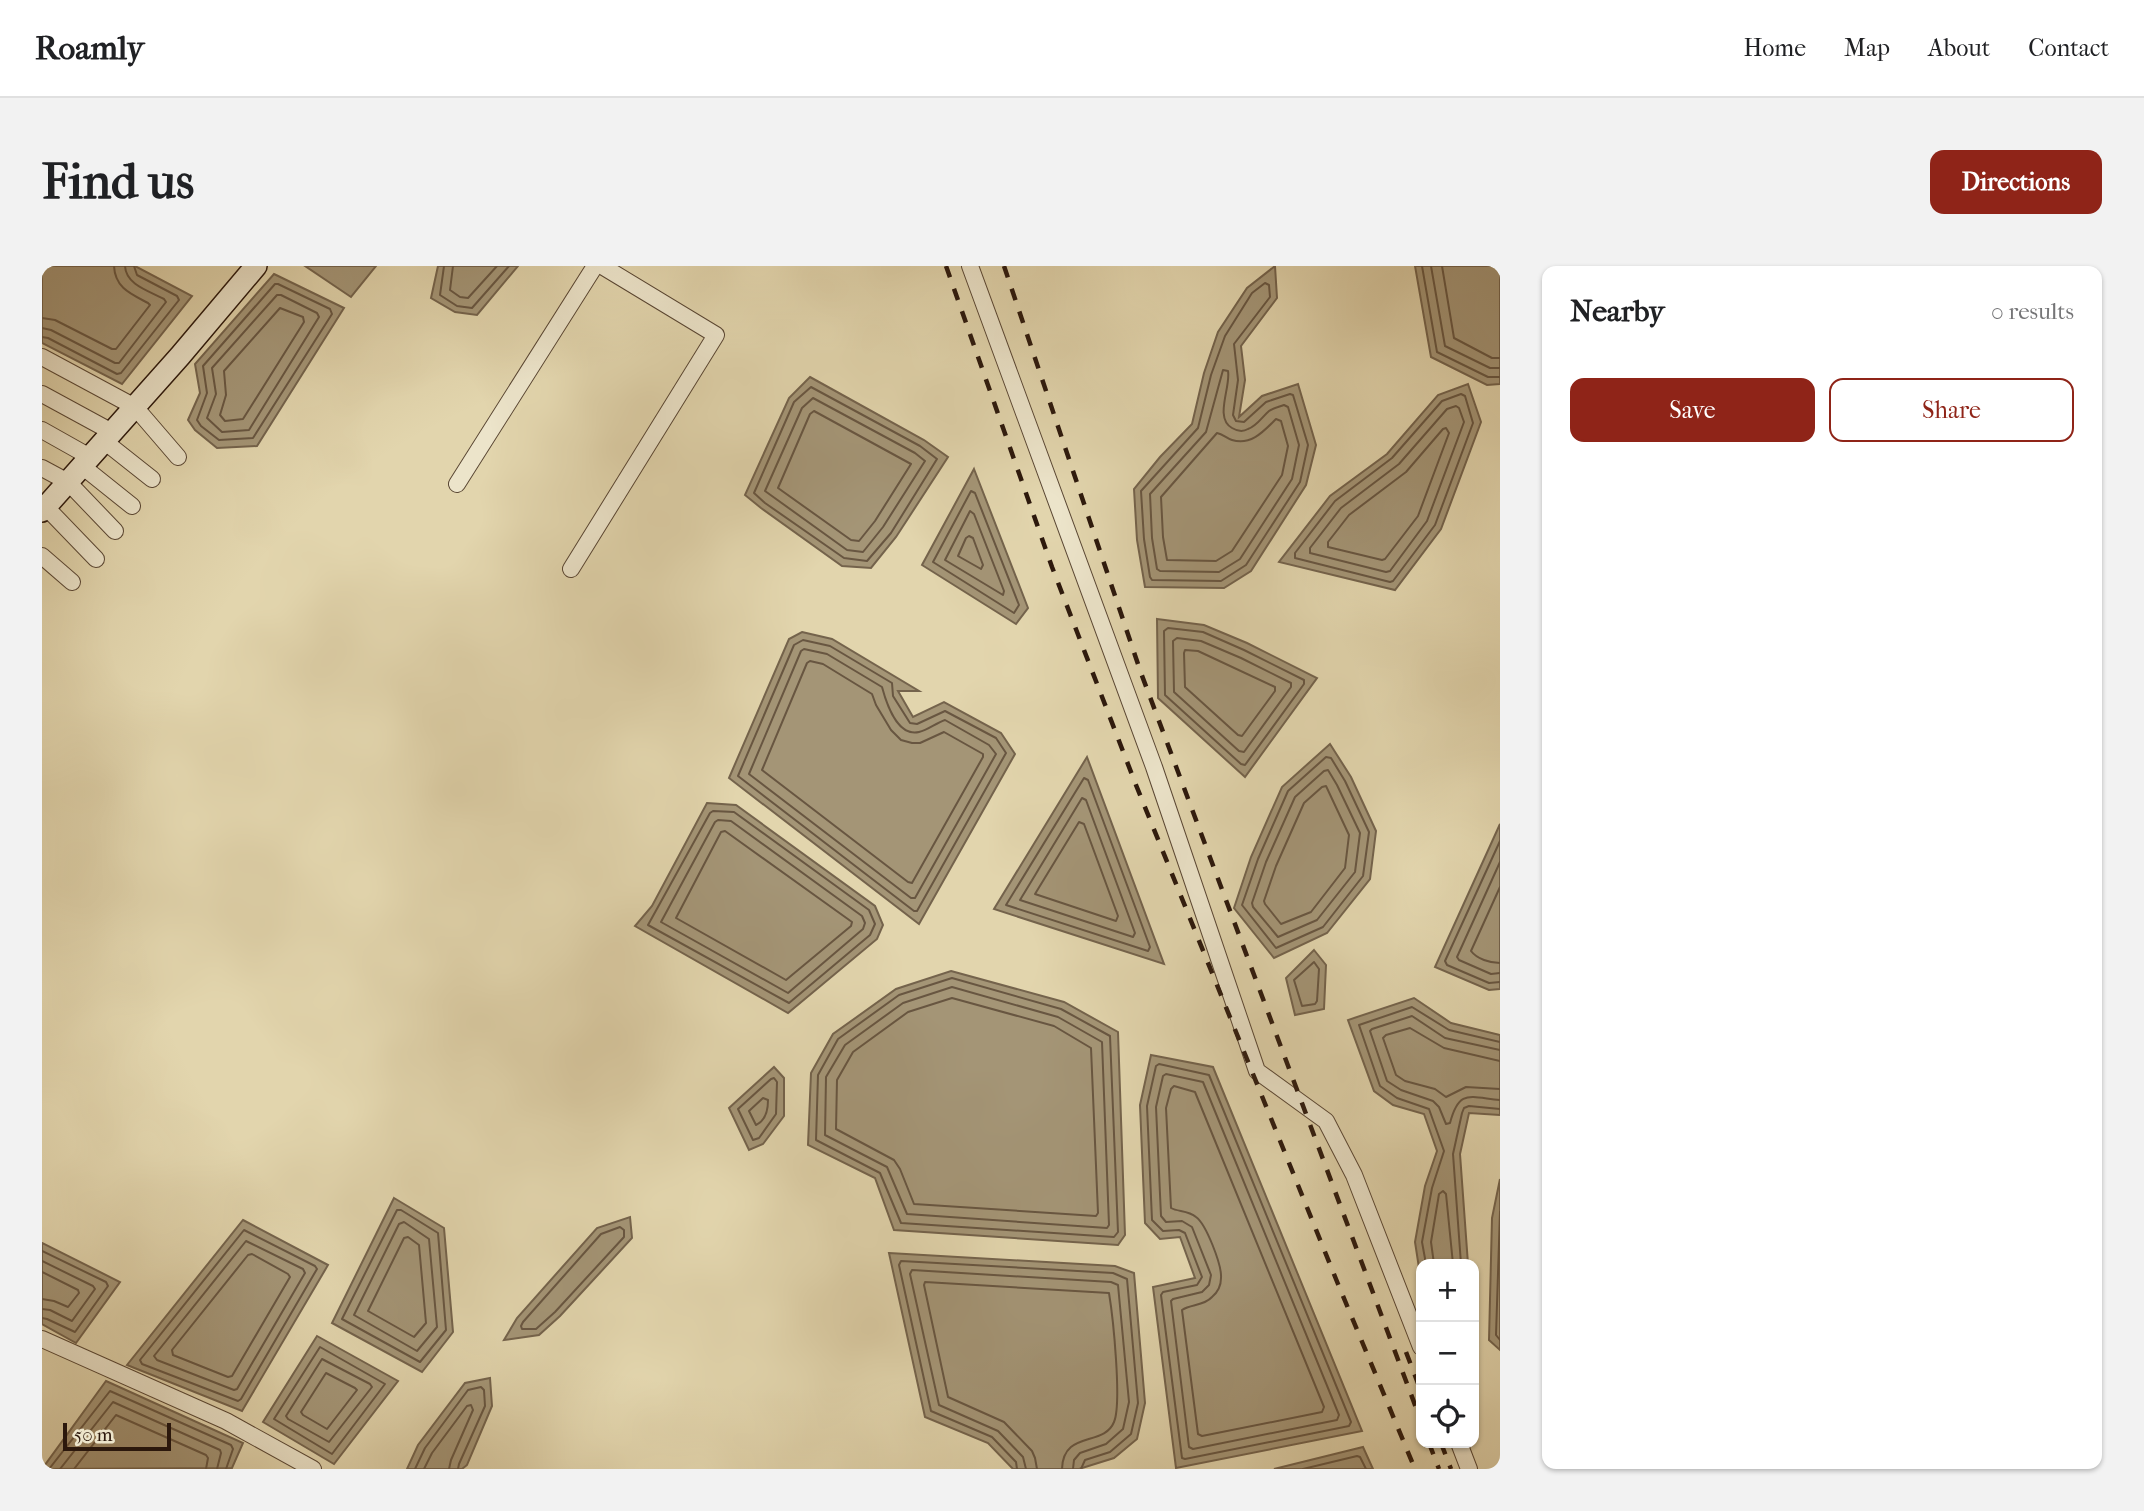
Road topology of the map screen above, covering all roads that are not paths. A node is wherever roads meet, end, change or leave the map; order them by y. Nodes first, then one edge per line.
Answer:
1 (256, 266) edge
2 (595, 266) edge
3 (602, 266) edge
4 (970, 266) edge
5 (42, 357) edge
6 (42, 394) edge
7 (135, 407) junction
8 (42, 430) edge
9 (97, 449) junction
10 (178, 457) dead end
11 (42, 468) edge
12 (152, 479) dead end
13 (68, 482) junction
14 (457, 484) dead end
15 (132, 506) dead end
16 (44, 507) edge
17 (116, 531) dead end
18 (42, 556) edge
19 (96, 559) dead end
20 (571, 569) dead end
21 (72, 582) dead end
22 (1416, 1334) edge
23 (42, 1339) edge
24 (1461, 1448) edge
25 (313, 1469) edge
26 (1469, 1469) edge

1 - 7 main road
2 - 14 street
3 - 20 street
4 - 22 street
5 - 7 street
6 - 9 street
7 - 9 main road
7 - 10 street
8 - 9 street
9 - 12 street
9 - 13 main road
9 - 15 street
11 - 13 street
13 - 16 main road
13 - 17 street
16 - 19 street
18 - 21 street
23 - 25 street
24 - 26 street

